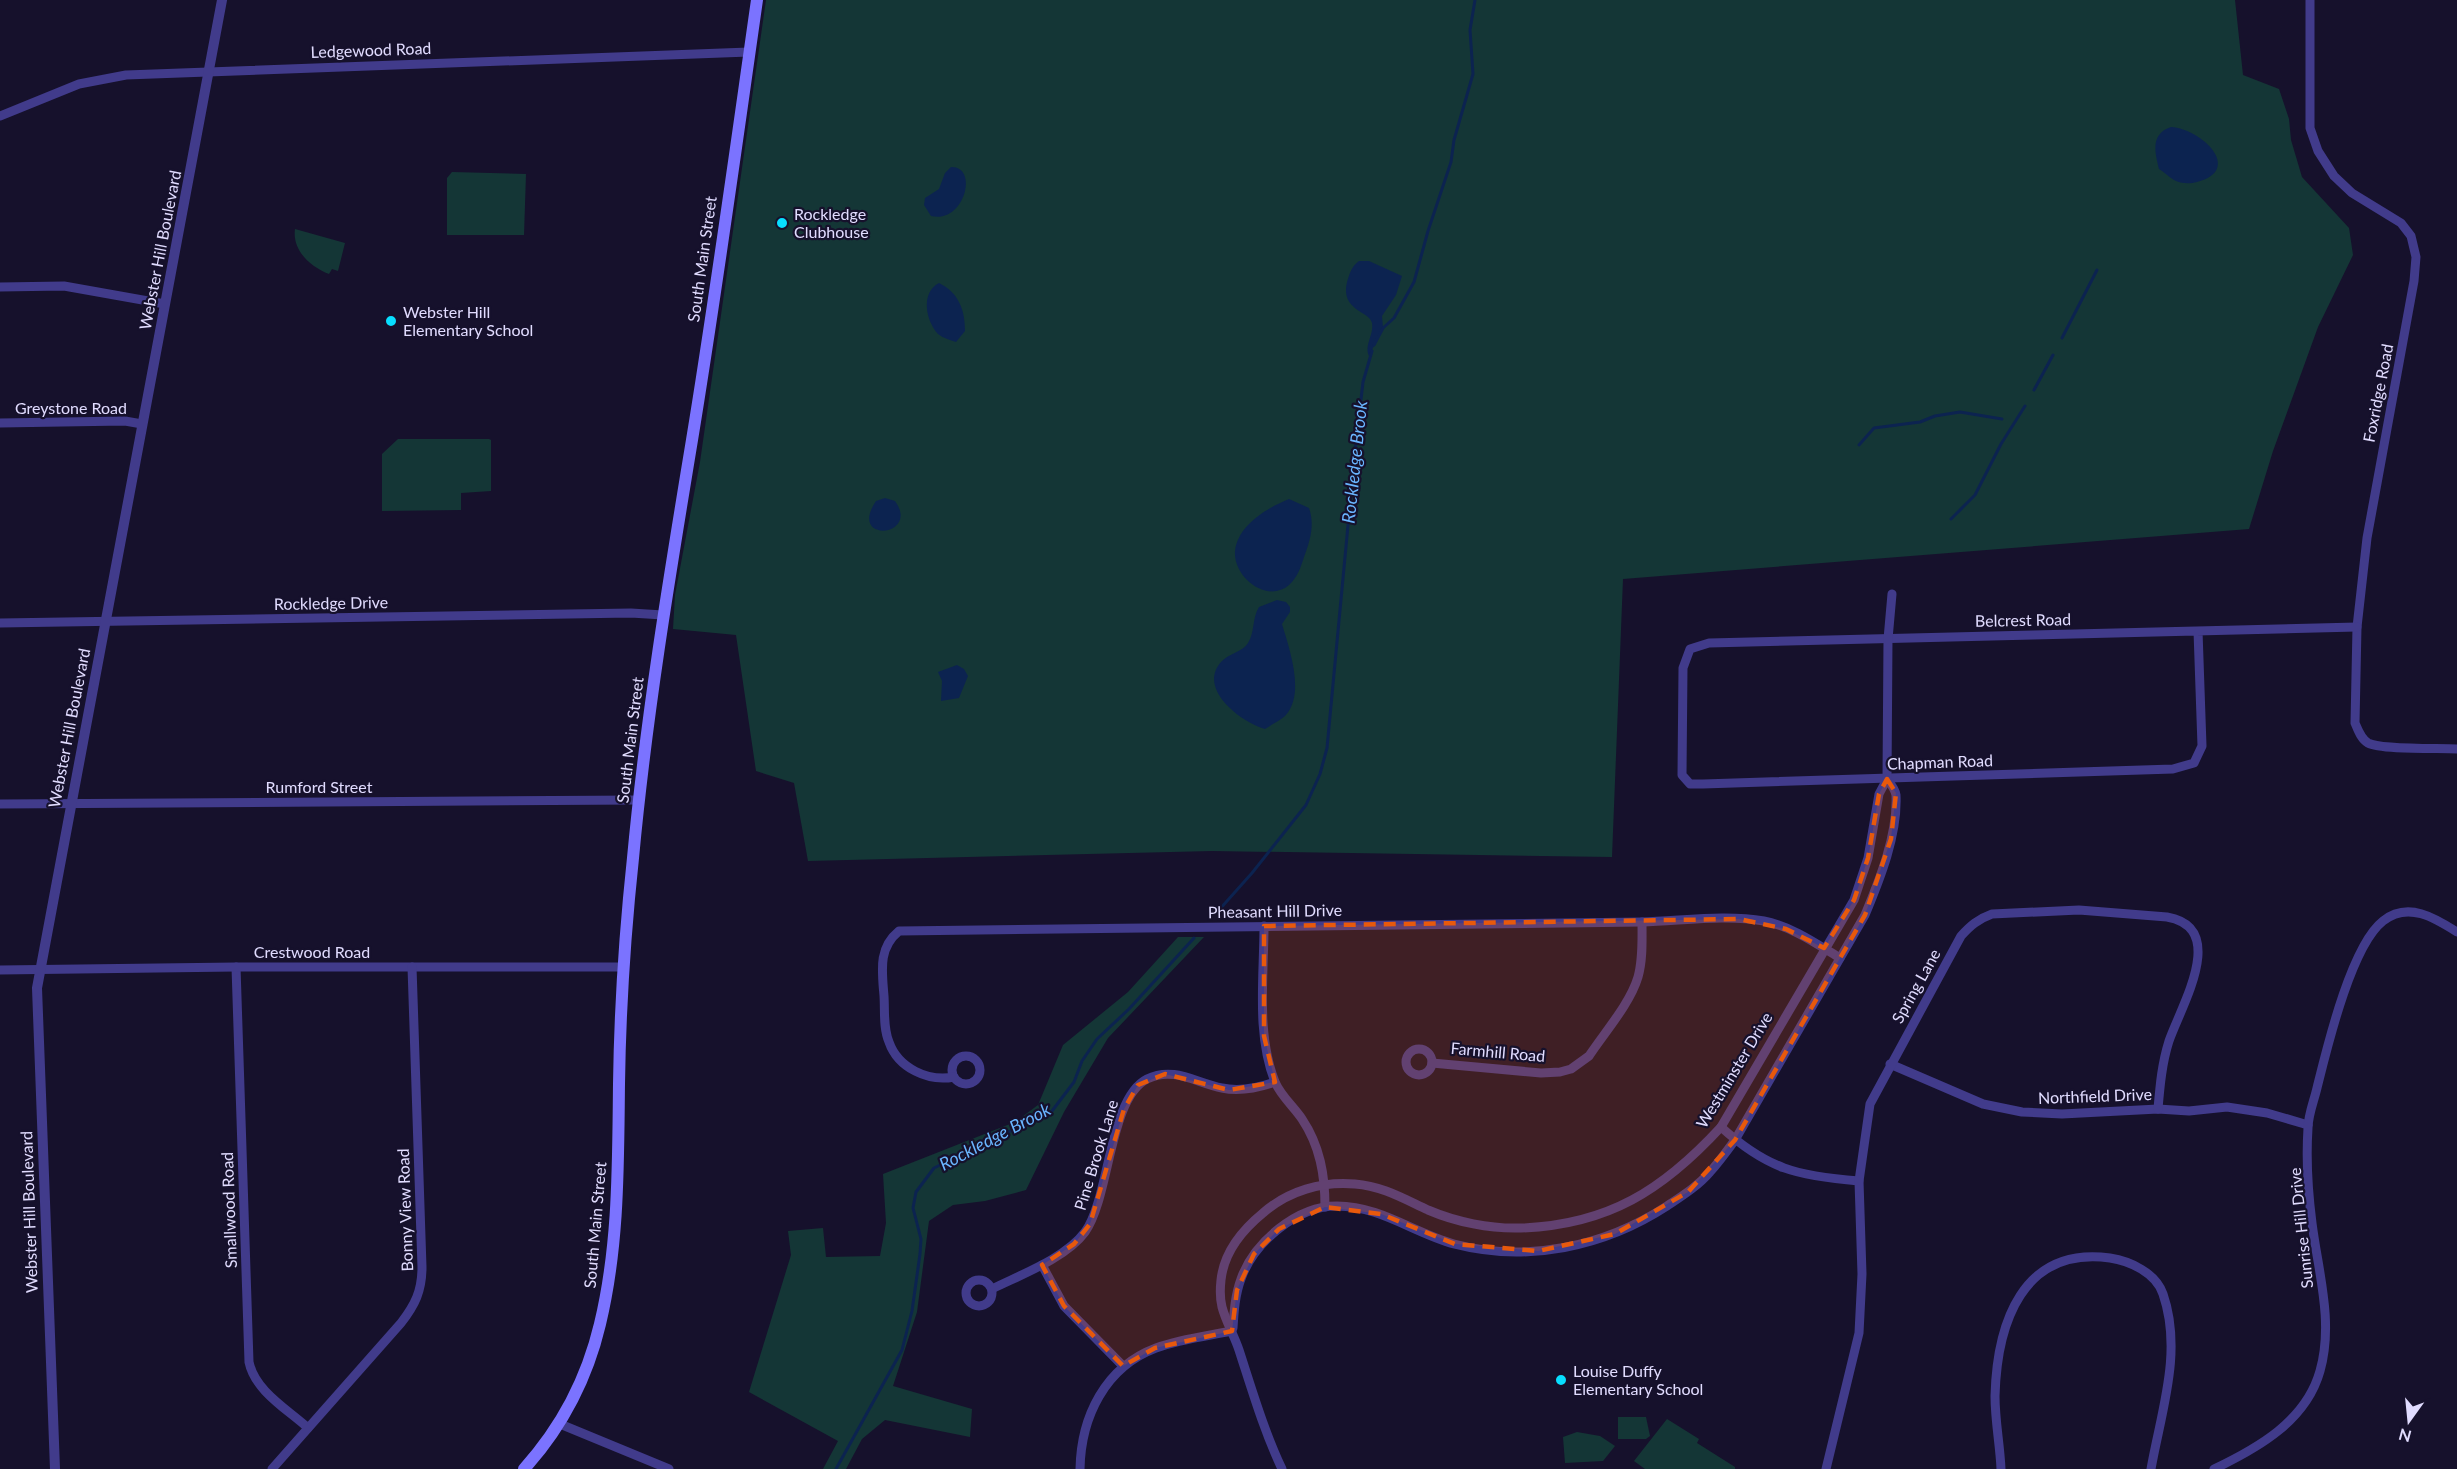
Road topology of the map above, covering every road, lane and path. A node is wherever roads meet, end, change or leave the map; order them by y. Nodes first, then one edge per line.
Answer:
1 (222, 0) edge
2 (757, 0) edge
3 (2310, 0) edge
4 (749, 52) junction
5 (209, 71) junction
6 (0, 116) edge
7 (0, 287) edge
8 (165, 304) junction
9 (0, 423) edge
10 (142, 424) junction
11 (1892, 594) dead end
12 (663, 615) junction
13 (105, 621) junction
14 (0, 623) edge
15 (2357, 627) junction
16 (2198, 631) junction
17 (1888, 639) junction
18 (1690, 649) joint
19 (2457, 749) edge
20 (1887, 778) junction
21 (639, 800) junction
22 (0, 804) edge
23 (70, 804) junction
24 (1642, 922) junction
25 (1264, 926) junction
26 (2457, 932) edge
27 (1824, 948) junction
28 (1840, 958) junction
29 (236, 967) junction
30 (412, 967) junction
31 (624, 968) junction
32 (0, 970) edge
33 (39, 970) junction
34 (1432, 1063) dead end
35 (1890, 1064) junction
36 (954, 1077) dead end
37 (1275, 1082) junction
38 (2158, 1109) junction
39 (2308, 1125) junction
40 (1720, 1127) junction
41 (1735, 1140) junction
42 (1858, 1181) junction
43 (1325, 1184) junction
44 (1325, 1207) junction
45 (1042, 1265) junction
46 (992, 1289) dead end
47 (1232, 1331) junction
48 (1123, 1366) junction
49 (560, 1424) junction
50 (308, 1428) junction
51 (55, 1469) edge
52 (272, 1469) edge
53 (524, 1469) edge
54 (669, 1469) edge
55 (1080, 1469) edge
56 (1282, 1469) edge
57 (1826, 1469) edge
58 (2001, 1469) edge
59 (2151, 1469) edge
60 (2214, 1469) edge

1 - 5 street, Webster Hill Boulevard
2 - 4 main road, South Main Street
3 - 15 street, Foxridge Road
4 - 5 street, Ledgewood Road
4 - 12 main road, South Main Street
5 - 6 street, Ledgewood Road
5 - 8 street, Webster Hill Boulevard
7 - 8 street
8 - 10 street, Webster Hill Boulevard
9 - 10 street, Greystone Road
10 - 13 street, Webster Hill Boulevard
11 - 17 street, Westminster Drive
12 - 13 street, Rockledge Drive
12 - 21 main road, South Main Street
13 - 14 street, Rockledge Drive
13 - 23 street, Webster Hill Boulevard
15 - 16 street, Belcrest Road
15 - 19 street, Foxridge Road
16 - 17 street, Belcrest Road
16 - 20 street, Chapman Road
17 - 18 street, Belcrest Road
17 - 20 street, Westminster Drive
18 - 20 street, Chapman Road
20 - 27 street, Westminster Drive
20 - 28 street, Westminster Drive
21 - 23 street, Rumford Street
21 - 31 main road, South Main Street
22 - 23 street, Rumford Street
23 - 33 street, Webster Hill Boulevard
24 - 25 street, Pheasant Hill Drive
24 - 27 street, Pheasant Hill Drive
24 - 34 street, Farmhill Road
25 - 36 street, Pheasant Hill Drive
25 - 37 street
26 - 39 street, Sunrise Hill Drive
27 - 28 street, Pheasant Hill Drive
27 - 40 street, Westminster Drive
28 - 41 street, Westminster Drive
29 - 30 street, Crestwood Road
29 - 33 street, Crestwood Road
29 - 50 street, Smallwood Road
30 - 31 street, Crestwood Road
30 - 50 street, Bonny View Road
31 - 49 main road, South Main Street
32 - 33 street, Crestwood Road
33 - 51 street, Webster Hill Boulevard
35 - 38 street, Northfield Drive
35 - 38 street, Spring Lane
35 - 42 street, Spring Lane
37 - 43 street
37 - 45 street, Pine Brook Lane
38 - 39 street, Northfield Drive
39 - 60 street, Sunrise Hill Drive
40 - 41 street
40 - 43 street, Westminster Drive
41 - 42 street
41 - 44 street, Westminster Drive
42 - 57 street, Spring Lane
43 - 44 street
43 - 47 street, Westminster Drive
44 - 47 street, Westminster Drive
45 - 46 street, Pine Brook Lane
45 - 48 street
47 - 48 street
47 - 56 street, Westminster Drive
48 - 55 street
49 - 53 main road, South Main Street
49 - 54 street
50 - 52 street, Bonny View Road
58 - 59 street

